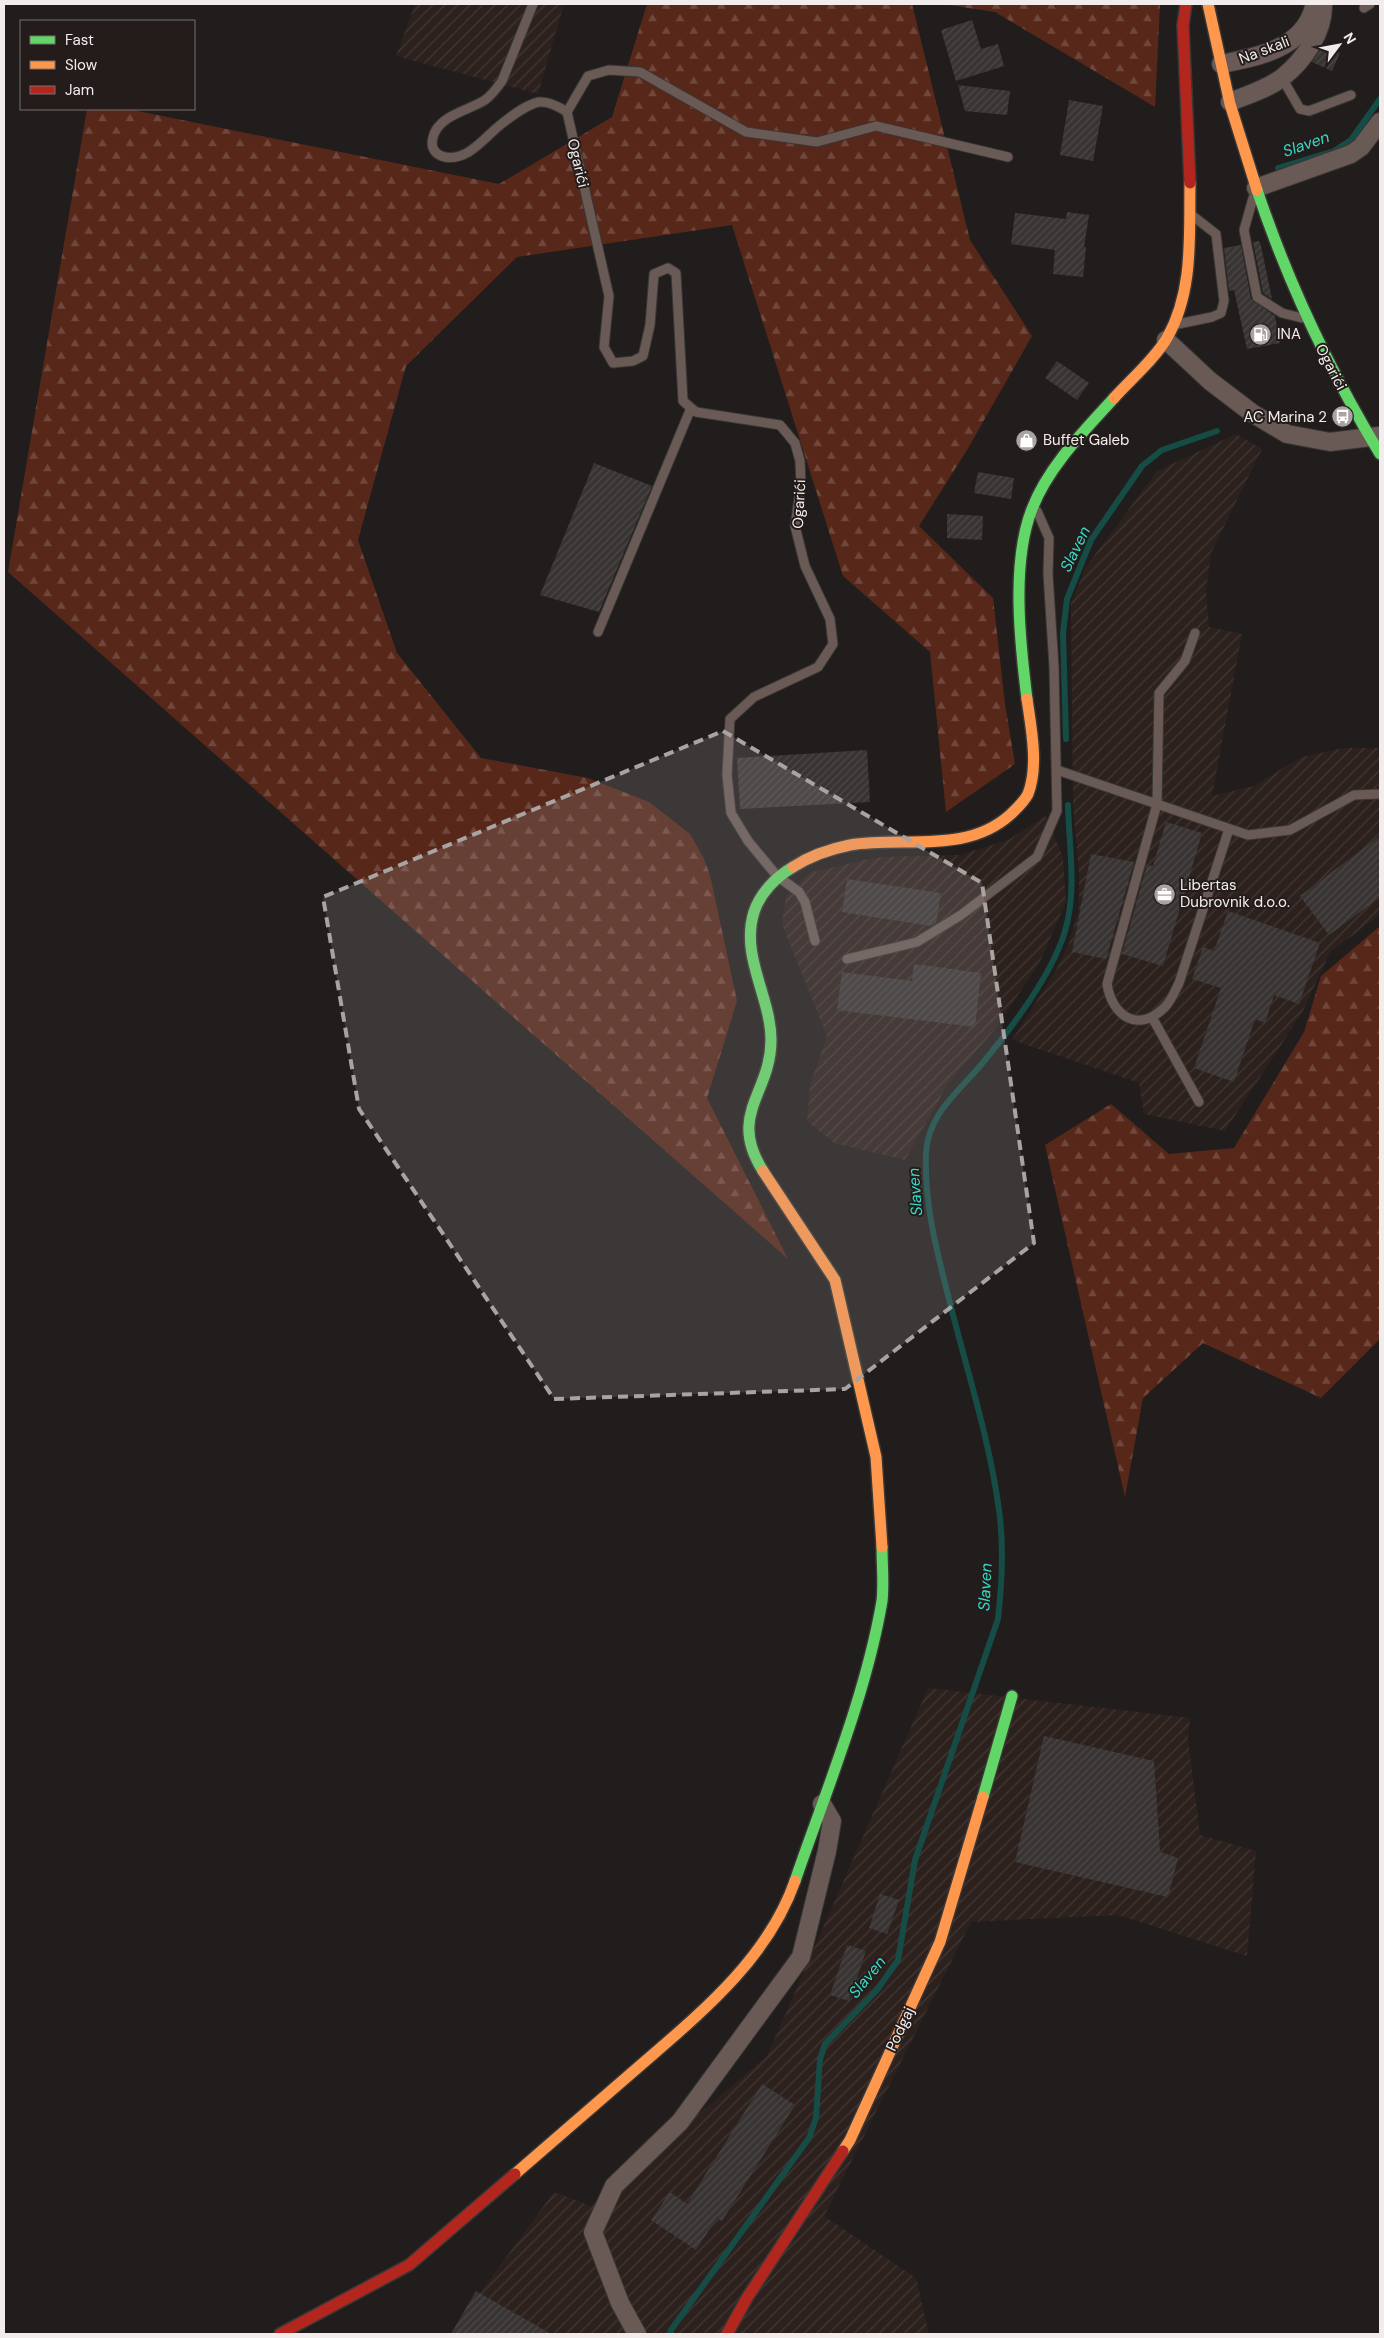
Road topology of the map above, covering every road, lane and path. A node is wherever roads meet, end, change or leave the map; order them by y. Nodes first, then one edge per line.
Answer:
1 (533, 4) edge
2 (1186, 4) edge
3 (1208, 4) edge
4 (1315, 4) edge
5 (1323, 4) edge
6 (1221, 64) junction
7 (1282, 78) junction
8 (1351, 96) dead end
9 (1230, 102) junction
10 (566, 112) junction
11 (1380, 122) edge
12 (1008, 156) dead end
13 (1256, 188) junction
14 (1190, 214) junction
15 (1307, 319) junction
16 (1169, 333) junction
17 (691, 408) junction
18 (1374, 436) edge
19 (1380, 454) edge
20 (1034, 504) junction
21 (598, 632) dead end
22 (1195, 633) dead end
23 (1057, 770) junction
24 (1380, 794) edge
25 (1157, 804) junction
26 (1230, 829) junction
27 (778, 876) junction
28 (815, 941) dead end
29 (848, 959) dead end
30 (1152, 1017) junction
31 (1199, 1102) dead end
32 (1012, 1696) dead end
33 (822, 1804) junction
34 (280, 2334) edge
35 (636, 2334) edge
36 (727, 2334) edge

1 - 10 lane
2 - 14 street
3 - 6 street, Ogarići
4 - 6 street, Na skali
5 - 7 street, Na skali
6 - 9 street, Ogarići
7 - 8 lane
7 - 9 street, Na skali
9 - 13 street, Ogarići
10 - 12 lane
10 - 17 lane, Ogarići
11 - 13 street
13 - 15 street, Ogarići
13 - 15 lane
14 - 16 street
14 - 16 lane
15 - 18 street, Ogarići
16 - 18 street
16 - 20 street
17 - 21 lane
17 - 27 lane, Ogarići
18 - 19 street, Ogarići
20 - 23 lane
20 - 27 street
22 - 25 lane
23 - 25 lane
23 - 29 lane
24 - 26 lane
25 - 26 lane
25 - 30 lane
26 - 30 lane
27 - 28 lane, Ogarići
27 - 33 street
30 - 31 lane
32 - 36 street, Podgaj
33 - 34 street
33 - 35 street

